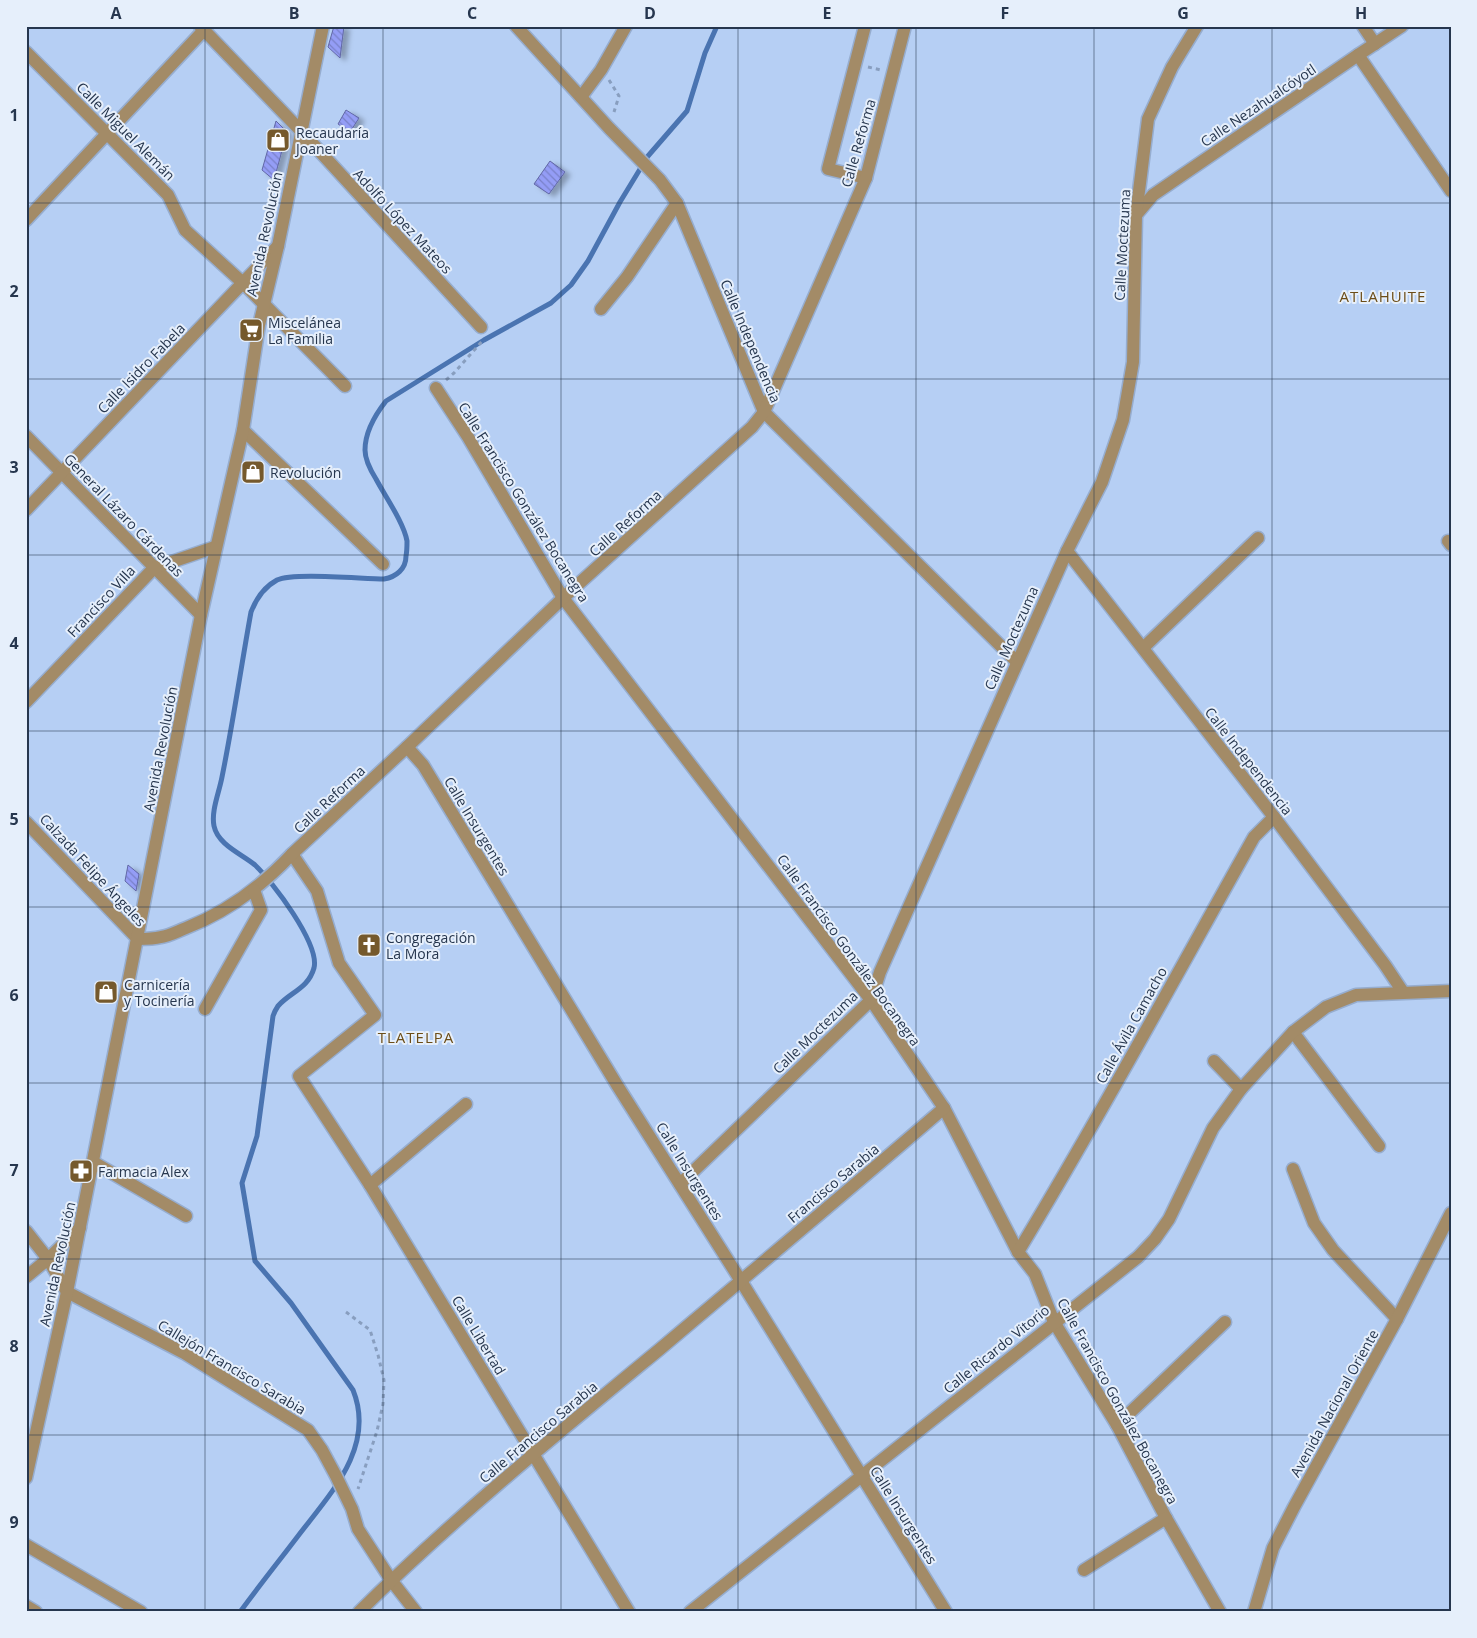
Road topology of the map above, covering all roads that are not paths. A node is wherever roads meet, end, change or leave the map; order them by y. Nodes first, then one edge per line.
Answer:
1 (323, 26) edge
2 (516, 26) edge
3 (626, 26) edge
4 (864, 26) edge
5 (905, 26) edge
6 (1197, 26) edge
7 (1364, 26) edge
8 (1402, 26) edge
9 (202, 28) edge
10 (1375, 44) junction
11 (26, 52) edge
12 (1358, 55) junction
13 (581, 97) junction
14 (301, 131) junction
15 (107, 133) junction
16 (866, 178) junction
17 (1451, 191) edge
18 (677, 203) junction
19 (1136, 216) junction
20 (26, 220) edge
21 (278, 246) junction
22 (243, 283) junction
23 (265, 305) junction
24 (600, 309) dead end
25 (481, 327) road end
26 (345, 386) dead end
27 (436, 388) road end
28 (764, 412) junction
29 (243, 430) junction
30 (26, 436) edge
31 (62, 473) junction
32 (26, 510) edge
33 (1258, 538) dead end
34 (215, 547) junction
35 (1067, 551) junction
36 (382, 564) dead end
37 (154, 568) junction
38 (563, 598) junction
39 (201, 615) junction
40 (1143, 648) junction
41 (1017, 662) junction
42 (26, 702) edge
43 (407, 747) junction
44 (1274, 817) junction
45 (26, 822) edge
46 (292, 854) junction
47 (254, 890) junction
48 (138, 939) junction
49 (1451, 991) edge
50 (1403, 992) junction
51 (871, 1000) junction
52 (205, 1009) dead end
53 (1293, 1032) junction
54 (1214, 1061) dead end
55 (1240, 1089) junction
56 (466, 1104) dead end
57 (944, 1108) junction
58 (1379, 1146) dead end
59 (93, 1162) junction
60 (1293, 1169) dead end
61 (680, 1184) junction
62 (370, 1185) junction
63 (1451, 1213) edge
64 (186, 1216) dead end
65 (80, 1227) junction
66 (26, 1231) edge
67 (1018, 1252) junction
68 (48, 1259) junction
69 (26, 1277) edge
70 (741, 1281) junction
71 (67, 1292) junction
72 (1397, 1319) junction
73 (1054, 1322) junction
74 (1225, 1322) dead end
75 (1117, 1425) junction
76 (534, 1454) junction
77 (29, 1456) edge
78 (862, 1475) junction
79 (26, 1478) edge
80 (1166, 1518) junction
81 (26, 1545) edge
82 (1084, 1570) dead end
83 (391, 1580) junction
84 (26, 1606) edge
85 (36, 1612) edge
86 (140, 1612) edge
87 (359, 1612) edge
88 (416, 1612) edge
89 (629, 1612) edge
90 (690, 1612) edge
91 (946, 1612) edge
92 (1220, 1612) edge
93 (1254, 1612) edge

1 - 14 street, Avenida Revolución
2 - 13 street, Calle Independencia
3 - 13 street
4 - 16 street
5 - 16 street, Calle Reforma
6 - 19 street, Calle Moctezuma
7 - 10 street
8 - 10 street, Calle Nezahualcóyotl
9 - 14 street, Adolfo López Mateos
9 - 15 street
10 - 12 street, Calle Nezahualcóyotl
11 - 15 street, Calle Miguel Alemán
12 - 17 street
12 - 19 street, Calle Nezahualcóyotl
13 - 18 street, Calle Independencia
14 - 21 street, Avenida Revolución
14 - 25 street, Adolfo López Mateos
15 - 20 street
15 - 22 street, Calle Miguel Alemán
16 - 28 street, Calle Reforma
18 - 24 street
18 - 28 street, Calle Independencia
19 - 35 street, Calle Moctezuma
21 - 22 street, Calle Isidro Fabela
21 - 23 street, Avenida Revolución
22 - 23 street, Calle Miguel Alemán
22 - 31 street, Calle Isidro Fabela
23 - 26 street, Calle Miguel Alemán
23 - 29 street, Avenida Revolución
27 - 38 street, Calle Francisco González Bocanegra
28 - 38 street, Calle Reforma
28 - 41 street, Calle Independencia
29 - 34 street, Avenida Revolución
29 - 36 street
30 - 31 street, General Lázaro Cárdenas
31 - 32 street, Calle Isidro Fabela
31 - 37 street, General Lázaro Cárdenas
33 - 40 street
34 - 37 street, Francisco Villa
34 - 39 street, Avenida Revolución
35 - 40 street, Calle Independencia
35 - 41 street, Calle Moctezuma
37 - 39 street, General Lázaro Cárdenas
37 - 42 street, Francisco Villa
38 - 43 street, Calle Reforma
38 - 51 street, Calle Francisco González Bocanegra
39 - 48 street, Avenida Revolución
40 - 44 street, Calle Independencia
41 - 51 street, Calle Moctezuma
43 - 46 street, Calle Reforma
43 - 61 street, Calle Insurgentes
44 - 50 street, Calle Independencia
44 - 67 street, Calle Ávila Camacho
45 - 48 street, Calzada Felipe Ángeles
46 - 47 street, Calle Reforma
46 - 62 street, Calle Libertad
47 - 48 street, Calle Reforma
47 - 52 street
48 - 59 street, Avenida Revolución
49 - 50 street, Calle Ricardo Vitorio
50 - 53 street, Calle Ricardo Vitorio
51 - 57 street, Calle Francisco González Bocanegra
51 - 61 street, Calle Moctezuma
53 - 55 street, Calle Ricardo Vitorio
53 - 58 street
54 - 55 street
55 - 73 street, Calle Ricardo Vitorio
56 - 62 street
57 - 67 street, Calle Francisco González Bocanegra
57 - 70 street, Francisco Sarabia
59 - 64 street
59 - 65 street, Avenida Revolución
60 - 72 street
61 - 70 street, Calle Insurgentes
62 - 76 street, Calle Libertad
63 - 72 street, Avenida Nacional Oriente
65 - 68 street
65 - 71 street, Avenida Revolución
66 - 68 street
67 - 73 street, Calle Francisco González Bocanegra
68 - 69 street
68 - 71 street
70 - 76 street, Calle Francisco Sarabia
70 - 78 street, Calle Insurgentes
71 - 77 street, Avenida Revolución
71 - 83 street, Callejón Francisco Sarabia
72 - 93 street, Avenida Nacional Oriente
73 - 75 street, Calle Francisco González Bocanegra
73 - 78 street, Calle Ricardo Vitorio
74 - 75 street
75 - 80 street, Calle Francisco González Bocanegra
76 - 83 street, Calle Francisco Sarabia
76 - 89 street, Calle Libertad
77 - 79 street, Avenida Revolución
78 - 90 street, Calle Ricardo Vitorio
78 - 91 street, Calle Insurgentes
80 - 82 street
80 - 92 street, Calle Francisco González Bocanegra
81 - 86 street
83 - 87 street, Calle Francisco Sarabia
83 - 88 street, Callejón Francisco Sarabia
84 - 85 street

